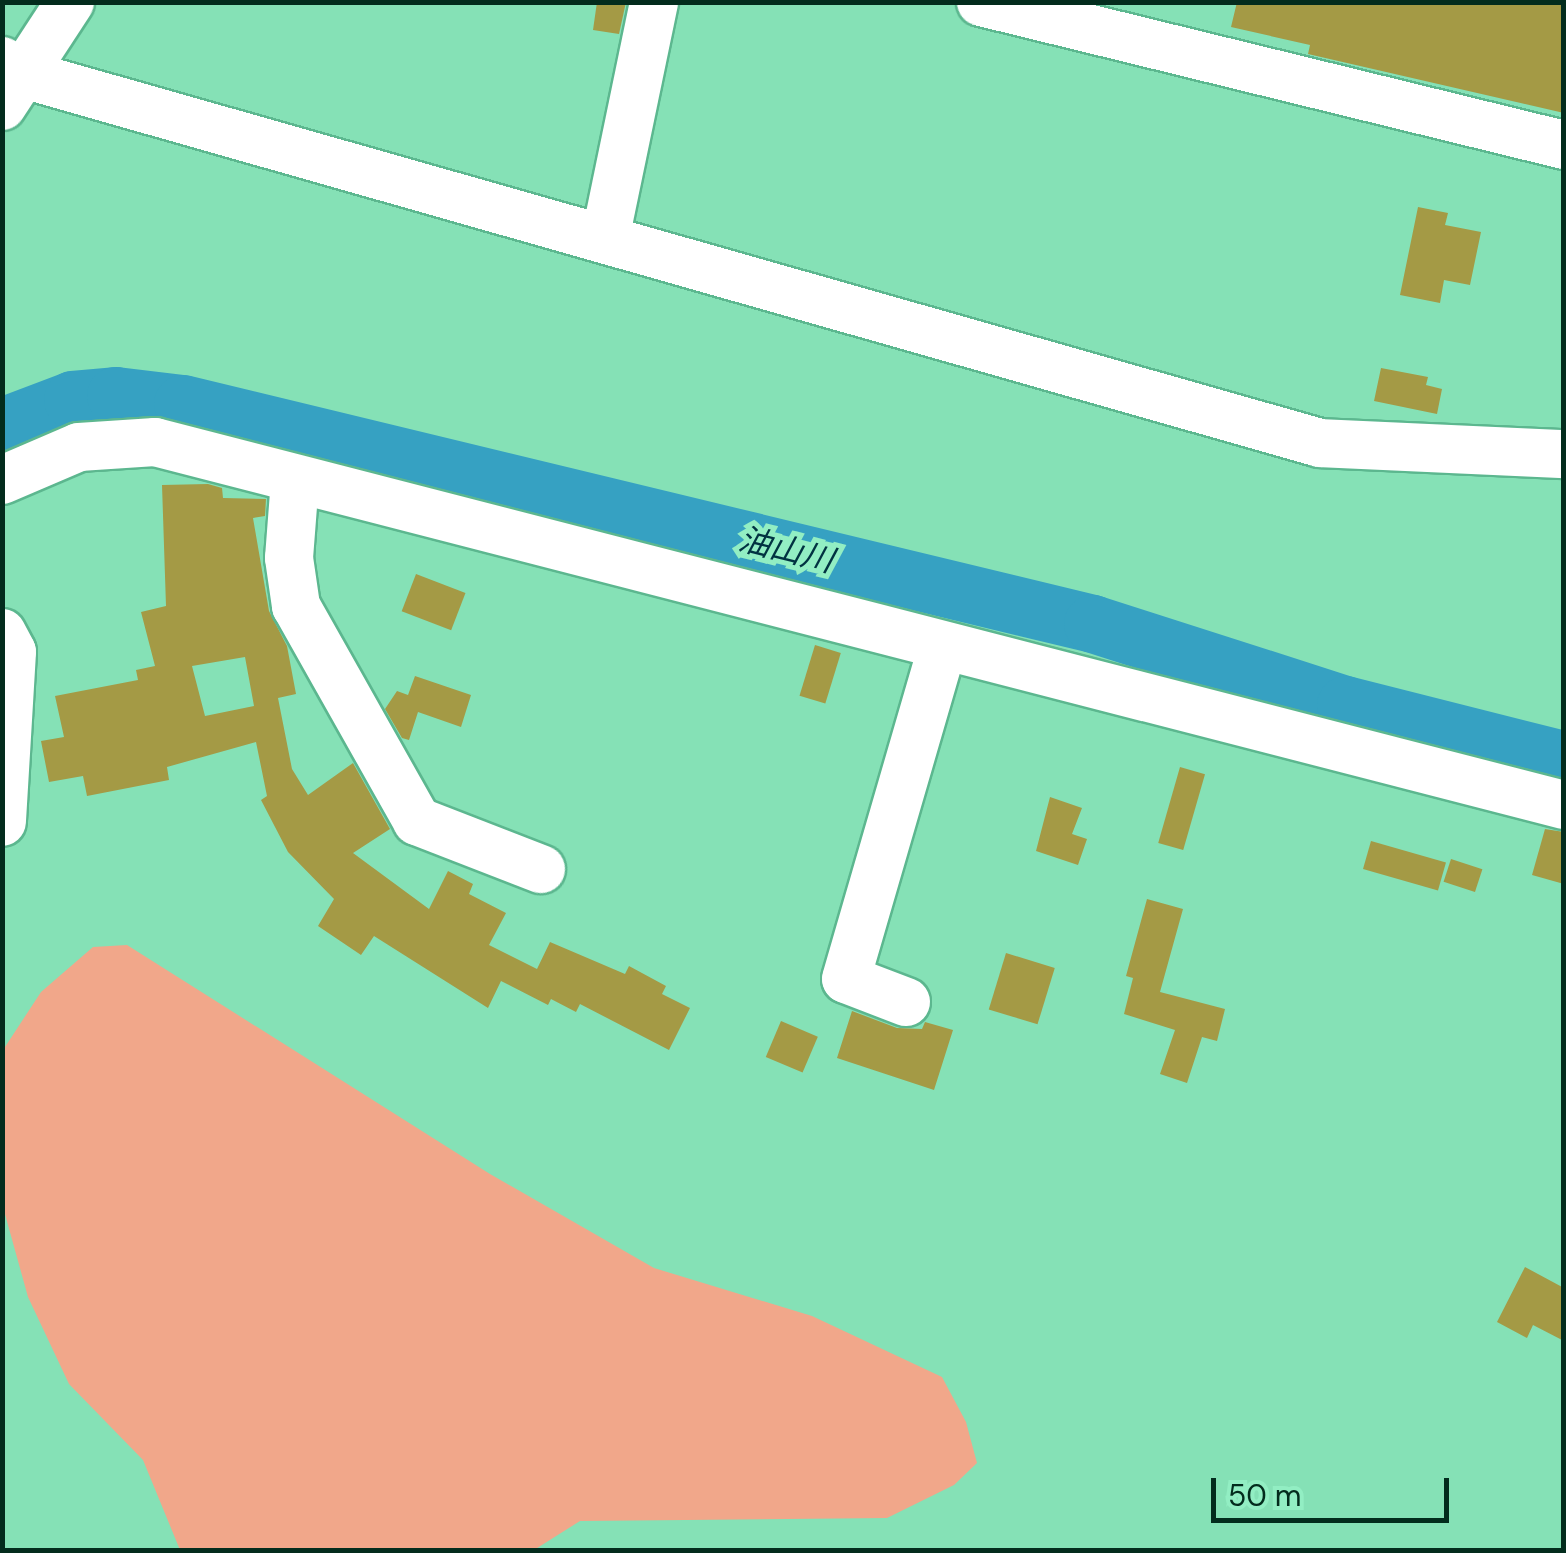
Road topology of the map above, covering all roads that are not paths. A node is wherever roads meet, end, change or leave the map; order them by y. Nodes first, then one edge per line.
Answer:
1 (70, 2) edge
2 (654, 2) edge
3 (981, 2) edge
4 (9, 80) edge
5 (1564, 145) edge
6 (605, 240) junction
7 (1564, 454) edge
8 (2, 480) edge
9 (295, 480) junction
10 (2, 633) edge
11 (943, 646) junction
12 (1564, 804) edge
13 (2, 822) edge
14 (541, 868) dead end
15 (906, 1002) dead end

1 - 4 street
2 - 6 street
3 - 5 street
4 - 6 street
6 - 7 street
8 - 9 street
9 - 11 street
9 - 14 street
10 - 13 street
11 - 12 street
11 - 15 street

